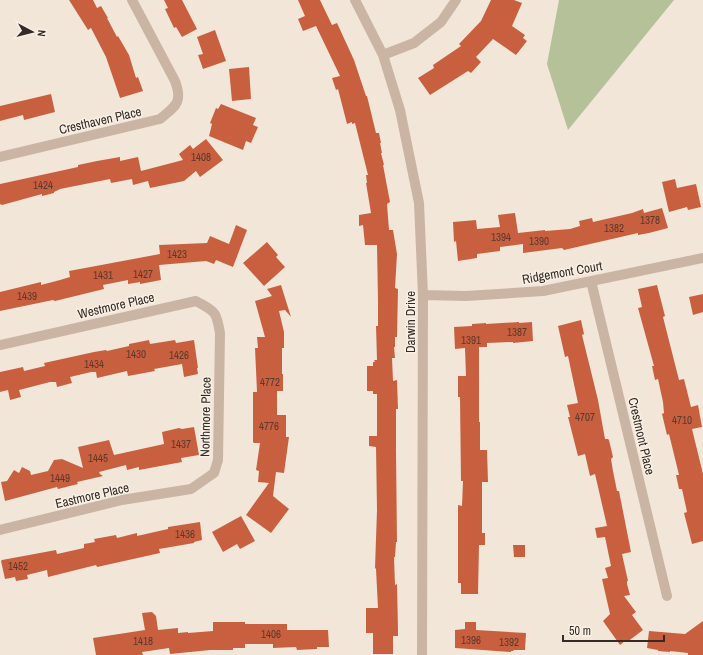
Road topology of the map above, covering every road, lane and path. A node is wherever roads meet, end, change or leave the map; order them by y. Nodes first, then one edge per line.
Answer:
1 (132, 0) edge
2 (355, 0) edge
3 (456, 0) edge
4 (383, 55) junction
5 (0, 157) edge
6 (703, 258) edge
7 (591, 281) junction
8 (423, 295) junction
9 (220, 333) joint
10 (0, 345) edge
11 (191, 489) joint
12 (0, 530) edge
13 (667, 596) dead end
14 (422, 655) edge

1 - 5 street, Cresthaven Place
2 - 4 street, Darwin Drive
3 - 4 street
4 - 8 street, Darwin Drive
6 - 7 street, Ridgemont Court
7 - 8 street, Ridgemont Court
7 - 13 street, Crestmont Place
8 - 14 street, Darwin Drive
9 - 10 street, Westmore Place
9 - 11 street, Northmore Place
11 - 12 street, Eastmore Place

